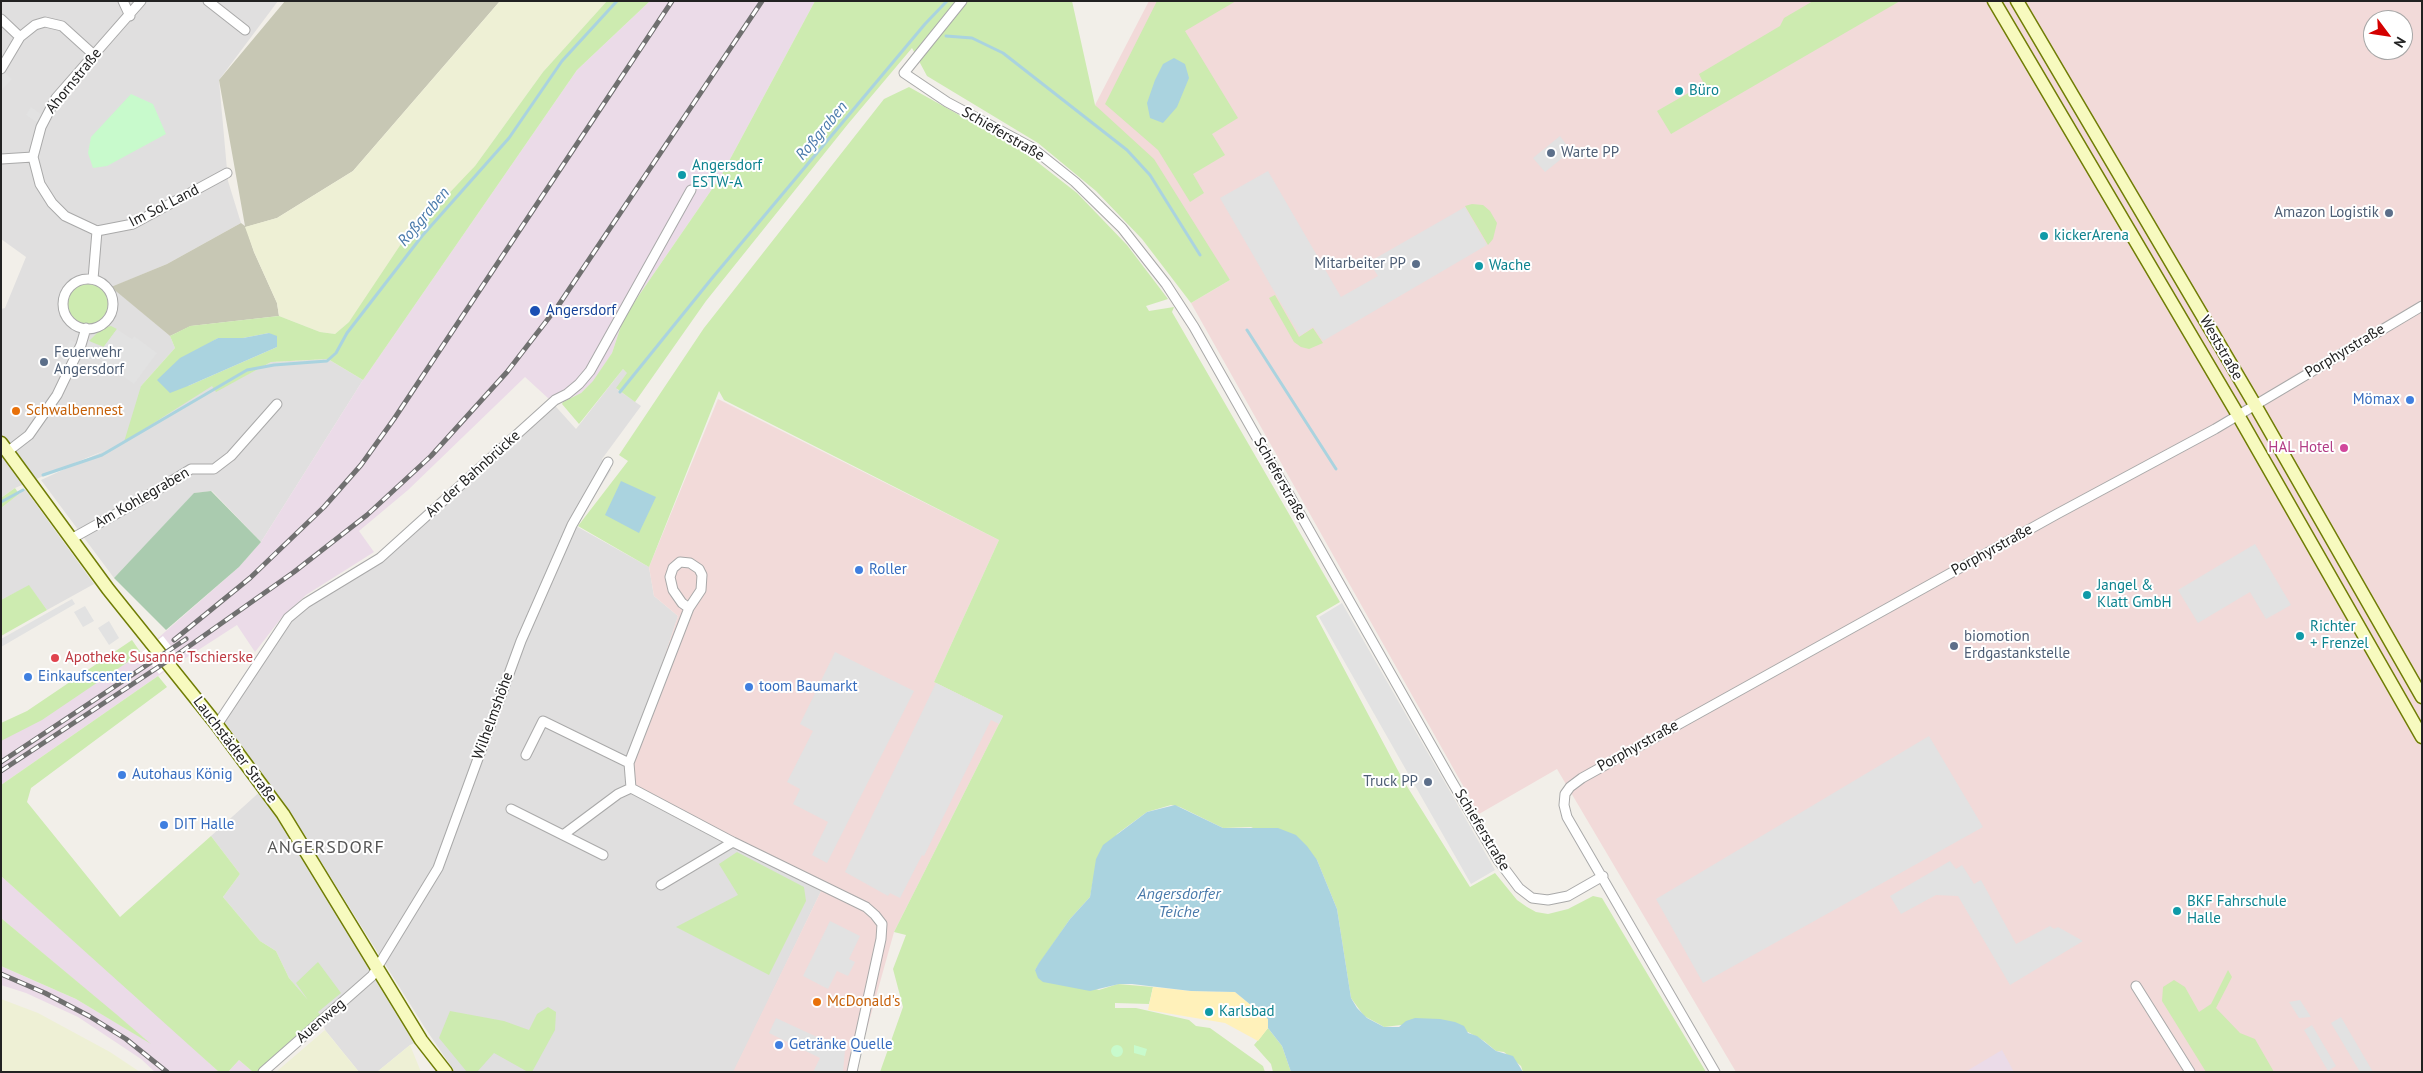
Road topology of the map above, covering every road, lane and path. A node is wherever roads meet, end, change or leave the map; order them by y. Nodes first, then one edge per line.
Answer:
1 (123, 1) edge
2 (141, 1) edge
3 (208, 1) edge
4 (962, 1) edge
5 (1994, 1) edge
6 (2017, 1) edge
7 (130, 16) junction
8 (1, 18) edge
9 (245, 30) dead end
10 (20, 37) junction
11 (94, 55) junction
12 (1, 69) edge
13 (32, 157) junction
14 (1, 159) edge
15 (227, 173) dead end
16 (691, 190) dead end
17 (98, 231) junction
18 (93, 280) junction
19 (2422, 306) edge
20 (86, 328) junction
21 (277, 404) dead end
22 (2255, 405) junction
23 (2238, 415) junction
24 (4, 448) edge
25 (608, 462) dead end
26 (71, 539) junction
27 (690, 608) junction
28 (2422, 697) edge
29 (217, 724) junction
30 (2420, 731) edge
31 (526, 755) dead end
32 (629, 763) junction
33 (630, 788) junction
34 (511, 809) dead end
35 (562, 835) junction
36 (732, 842) junction
37 (603, 855) dead end
38 (1603, 876) junction
39 (661, 885) dead end
40 (377, 968) junction
41 (2136, 986) dead end
42 (264, 1072) edge
43 (446, 1072) edge
44 (852, 1072) edge
45 (1715, 1072) edge
46 (2190, 1072) edge

1 - 7 street
2 - 7 street, Ahornstraße
3 - 9 street
4 - 38 street, Schieferstraße
5 - 23 main road
6 - 22 main road, Weststraße
7 - 11 street, Ahornstraße
8 - 10 street
10 - 11 street
10 - 12 street
11 - 13 street, Ahornstraße
13 - 14 street
13 - 17 street
15 - 17 street, Im Sol Land
16 - 29 street, An der Bahnbrücke
17 - 18 street
18 - 20 street
18 - 20 street
19 - 22 street, Porphyrstraße
20 - 24 street
21 - 26 street, Am Kohlegraben
22 - 23 street, Porphyrstraße
22 - 28 main road, Weststraße
23 - 30 main road
23 - 38 street, Porphyrstraße
24 - 26 main road, Lauchstädter Straße
25 - 40 street, Wilhelmshöhe
26 - 29 main road, Lauchstädter Straße
27 - 27 street
27 - 32 street
29 - 40 main road, Lauchstädter Straße
31 - 32 street
32 - 33 street
33 - 35 street
33 - 36 street
34 - 35 street
35 - 37 street
36 - 39 street
36 - 44 street
38 - 45 street
40 - 42 street, Auenweg
40 - 43 main road, Lauchstädter Straße
41 - 46 street

